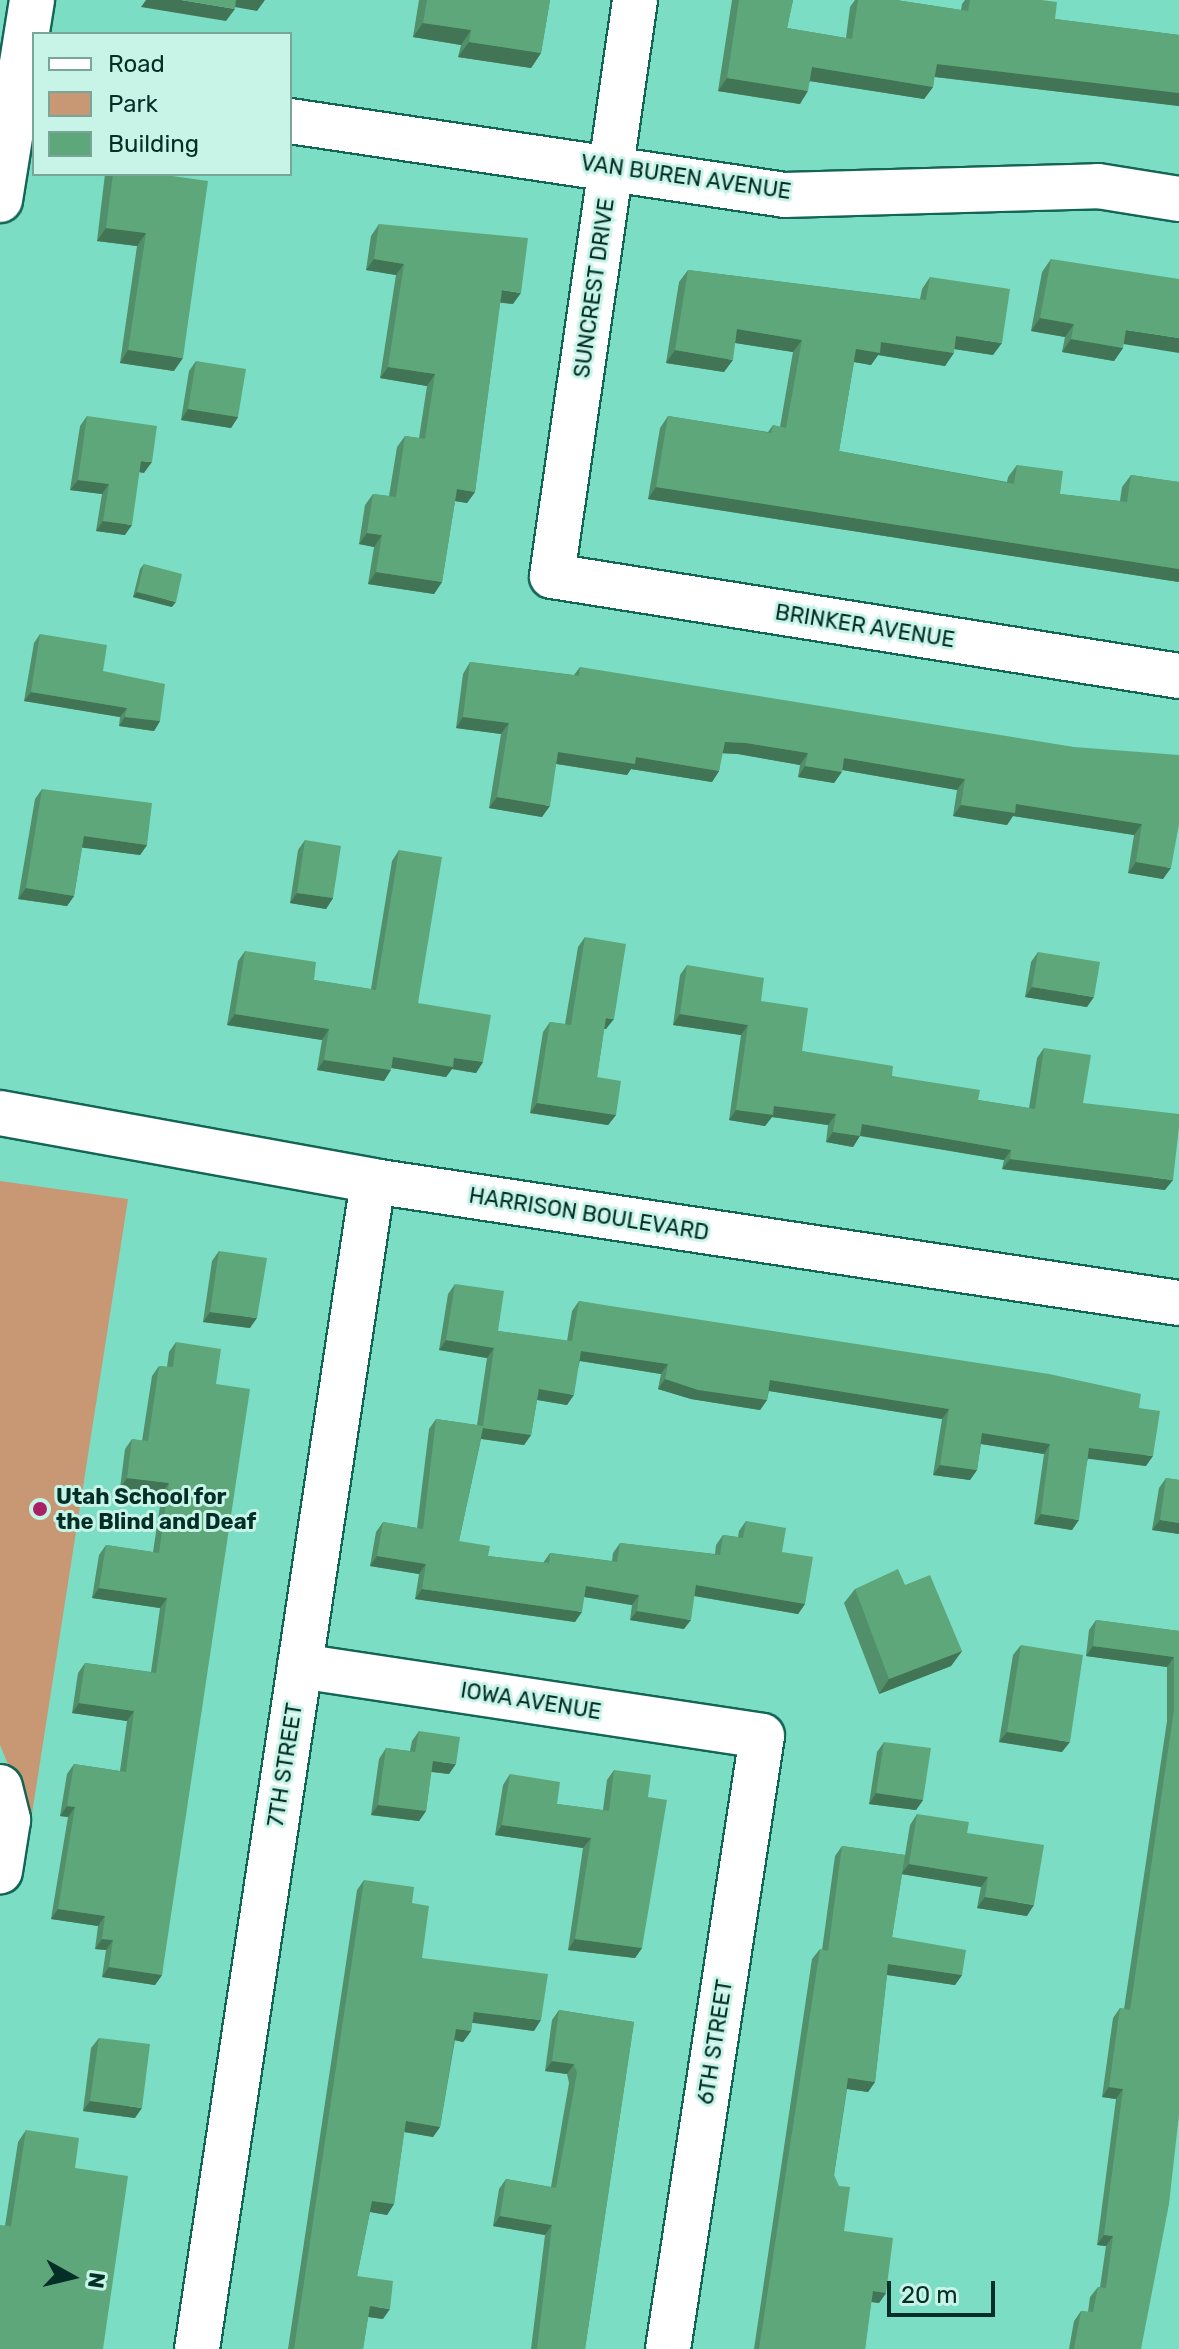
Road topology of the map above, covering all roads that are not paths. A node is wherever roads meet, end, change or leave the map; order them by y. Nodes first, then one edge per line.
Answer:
1 (32, 0) edge
2 (635, 0) edge
3 (26, 84) edge
4 (292, 121) edge
5 (612, 166) junction
6 (1179, 199) edge
7 (0, 200) edge
8 (552, 576) joint
9 (1179, 676) edge
10 (0, 1113) edge
11 (373, 1181) junction
12 (1179, 1303) edge
13 (300, 1666) junction
14 (762, 1736) joint
15 (0, 1787) edge
16 (0, 1871) edge
17 (197, 2349) edge
18 (668, 2349) edge

1 - 3 street
2 - 5 street, SUNCREST DRIVE
3 - 7 street
4 - 5 street, VAN BUREN AVENUE
5 - 6 street, VAN BUREN AVENUE
5 - 8 street, SUNCREST DRIVE
8 - 9 street, BRINKER AVENUE
10 - 11 street, HARRISON BOULEVARD
11 - 12 street, HARRISON BOULEVARD
11 - 13 street, 7TH STREET
13 - 14 street, IOWA AVENUE
13 - 17 street, 7TH STREET
14 - 18 street, 6TH STREET
15 - 16 street

